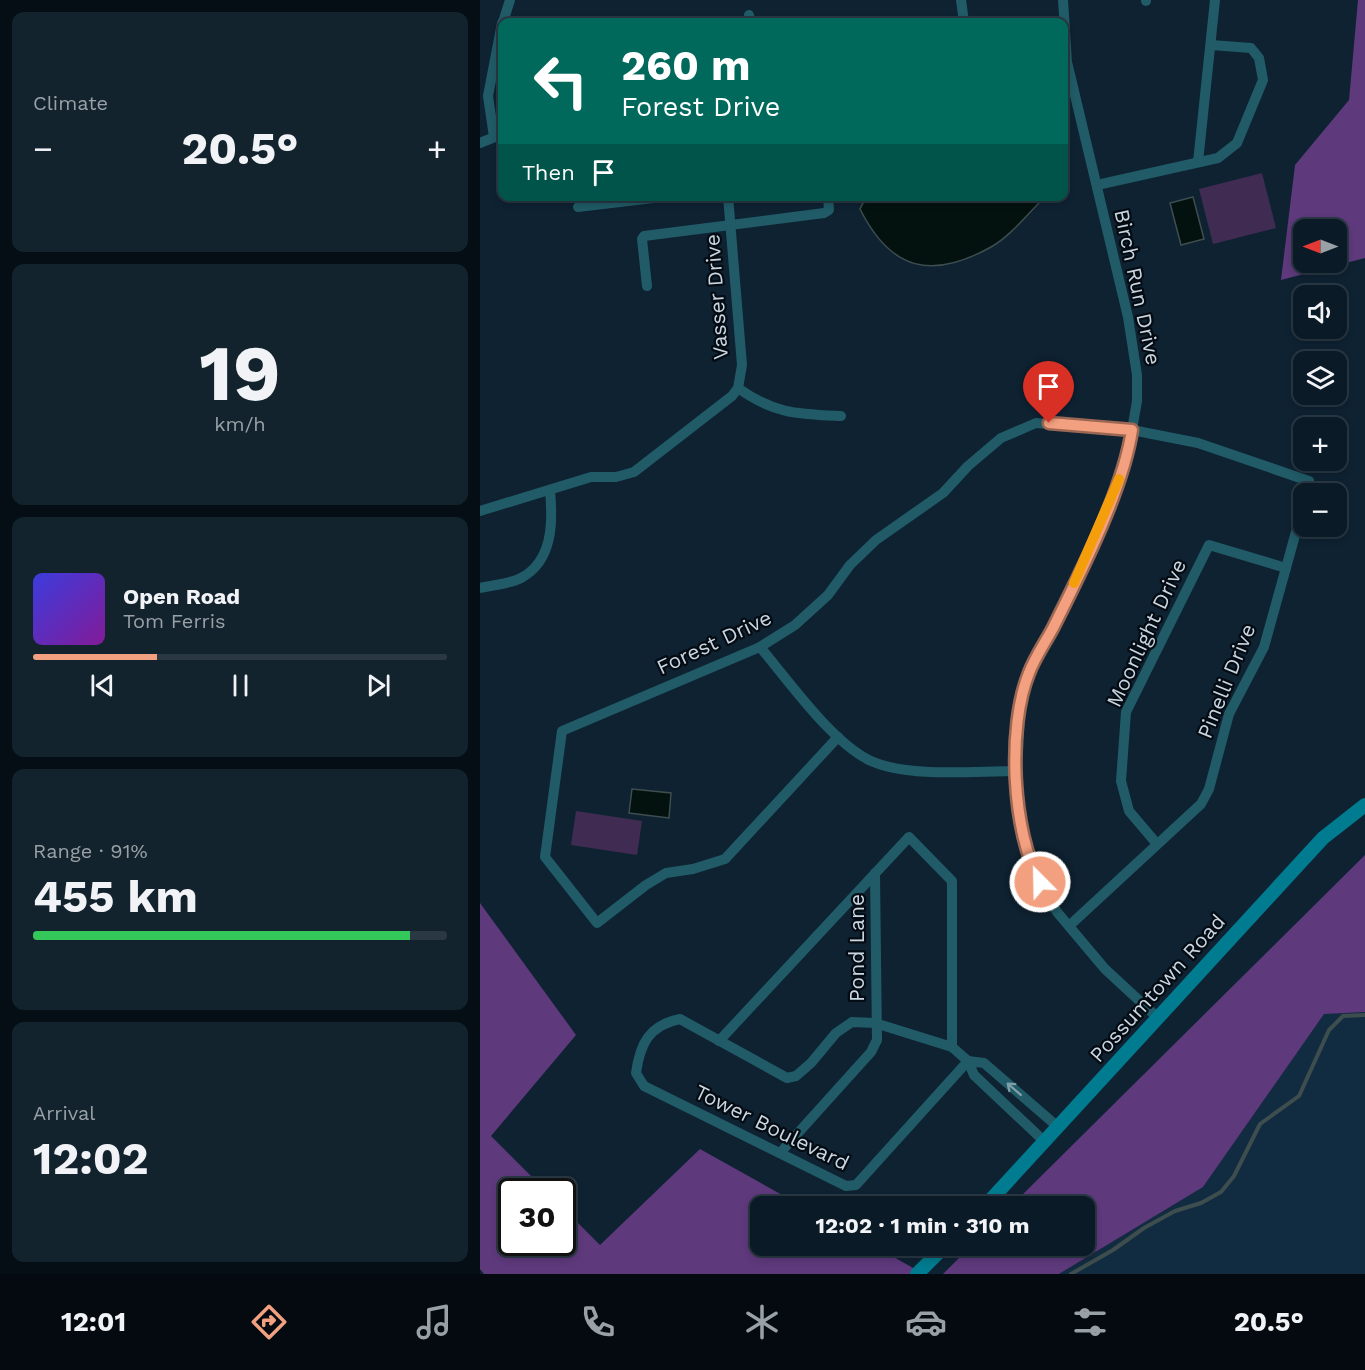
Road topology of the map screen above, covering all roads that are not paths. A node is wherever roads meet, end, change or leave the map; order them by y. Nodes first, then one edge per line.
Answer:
1 (510, 0) edge
2 (961, 0) edge
3 (1063, 0) edge
4 (1215, 0) edge
5 (505, 18) edge
6 (963, 18) edge
7 (1064, 18) edge
8 (498, 39) edge
9 (1210, 45) junction
10 (1068, 75) edge
11 (484, 85) edge
12 (498, 136) edge
13 (480, 143) edge
14 (1198, 162) junction
15 (1096, 185) junction
16 (628, 201) edge
17 (728, 201) edge
18 (828, 201) edge
19 (578, 207) dead end
20 (730, 225) junction
21 (647, 286) dead end
22 (738, 388) junction
23 (841, 416) dead end
24 (1132, 430) junction
25 (1309, 483) edge
26 (550, 491) junction
27 (480, 511) edge
28 (1294, 537) edge
29 (1286, 568) junction
30 (480, 588) edge
31 (760, 647) junction
32 (838, 737) junction
33 (1016, 771) junction
34 (1365, 805) edge
35 (1157, 844) junction
36 (875, 873) junction
37 (1069, 926) junction
38 (1158, 1018) junction
39 (876, 1023) junction
40 (719, 1041) junction
41 (952, 1047) junction
42 (968, 1061) junction
43 (1058, 1127) junction
44 (1046, 1142) junction
45 (780, 1154) junction
46 (995, 1196) edge
47 (935, 1256) edge
48 (917, 1274) edge

1 - 5 street
2 - 6 street
3 - 7 street, Birch Run Drive
4 - 9 street
8 - 11 street
9 - 14 street
9 - 14 street
10 - 15 street, Birch Run Drive
11 - 12 street
12 - 13 street
14 - 15 street
15 - 24 street, Birch Run Drive
16 - 19 street
17 - 20 street, Vasser Drive
18 - 20 street
20 - 21 street
20 - 22 street, Vasser Drive
22 - 23 street
22 - 26 street, Vasser Drive
24 - 25 street
24 - 31 street, Forest Drive
24 - 33 street, Birch Run Drive
26 - 27 street, Vasser Drive
26 - 30 street
28 - 29 street, Pinelli Drive
29 - 35 street, Pinelli Drive
29 - 35 street, Moonlight Drive
31 - 32 street
31 - 32 street, Forest Drive
32 - 33 street
33 - 37 street, Birch Run Drive
34 - 38 main road, Possumtown Road
35 - 37 street, Pinelli Drive
36 - 39 street, Pond Lane
36 - 40 street
36 - 41 street
37 - 38 street, Birch Run Drive
38 - 43 main road, Possumtown Road
39 - 40 street, Tower Boulevard
39 - 41 street, Tower Boulevard
39 - 45 street, Pond Lane
40 - 45 street, Tower Boulevard
41 - 42 street, Tower Boulevard
43 -> 42 street, Tower Boulevard
42 - 44 street, Tower Boulevard
42 - 45 street, Tower Boulevard
43 - 44 main road, Possumtown Road
44 - 46 main road, Possumtown Road
47 - 48 main road

